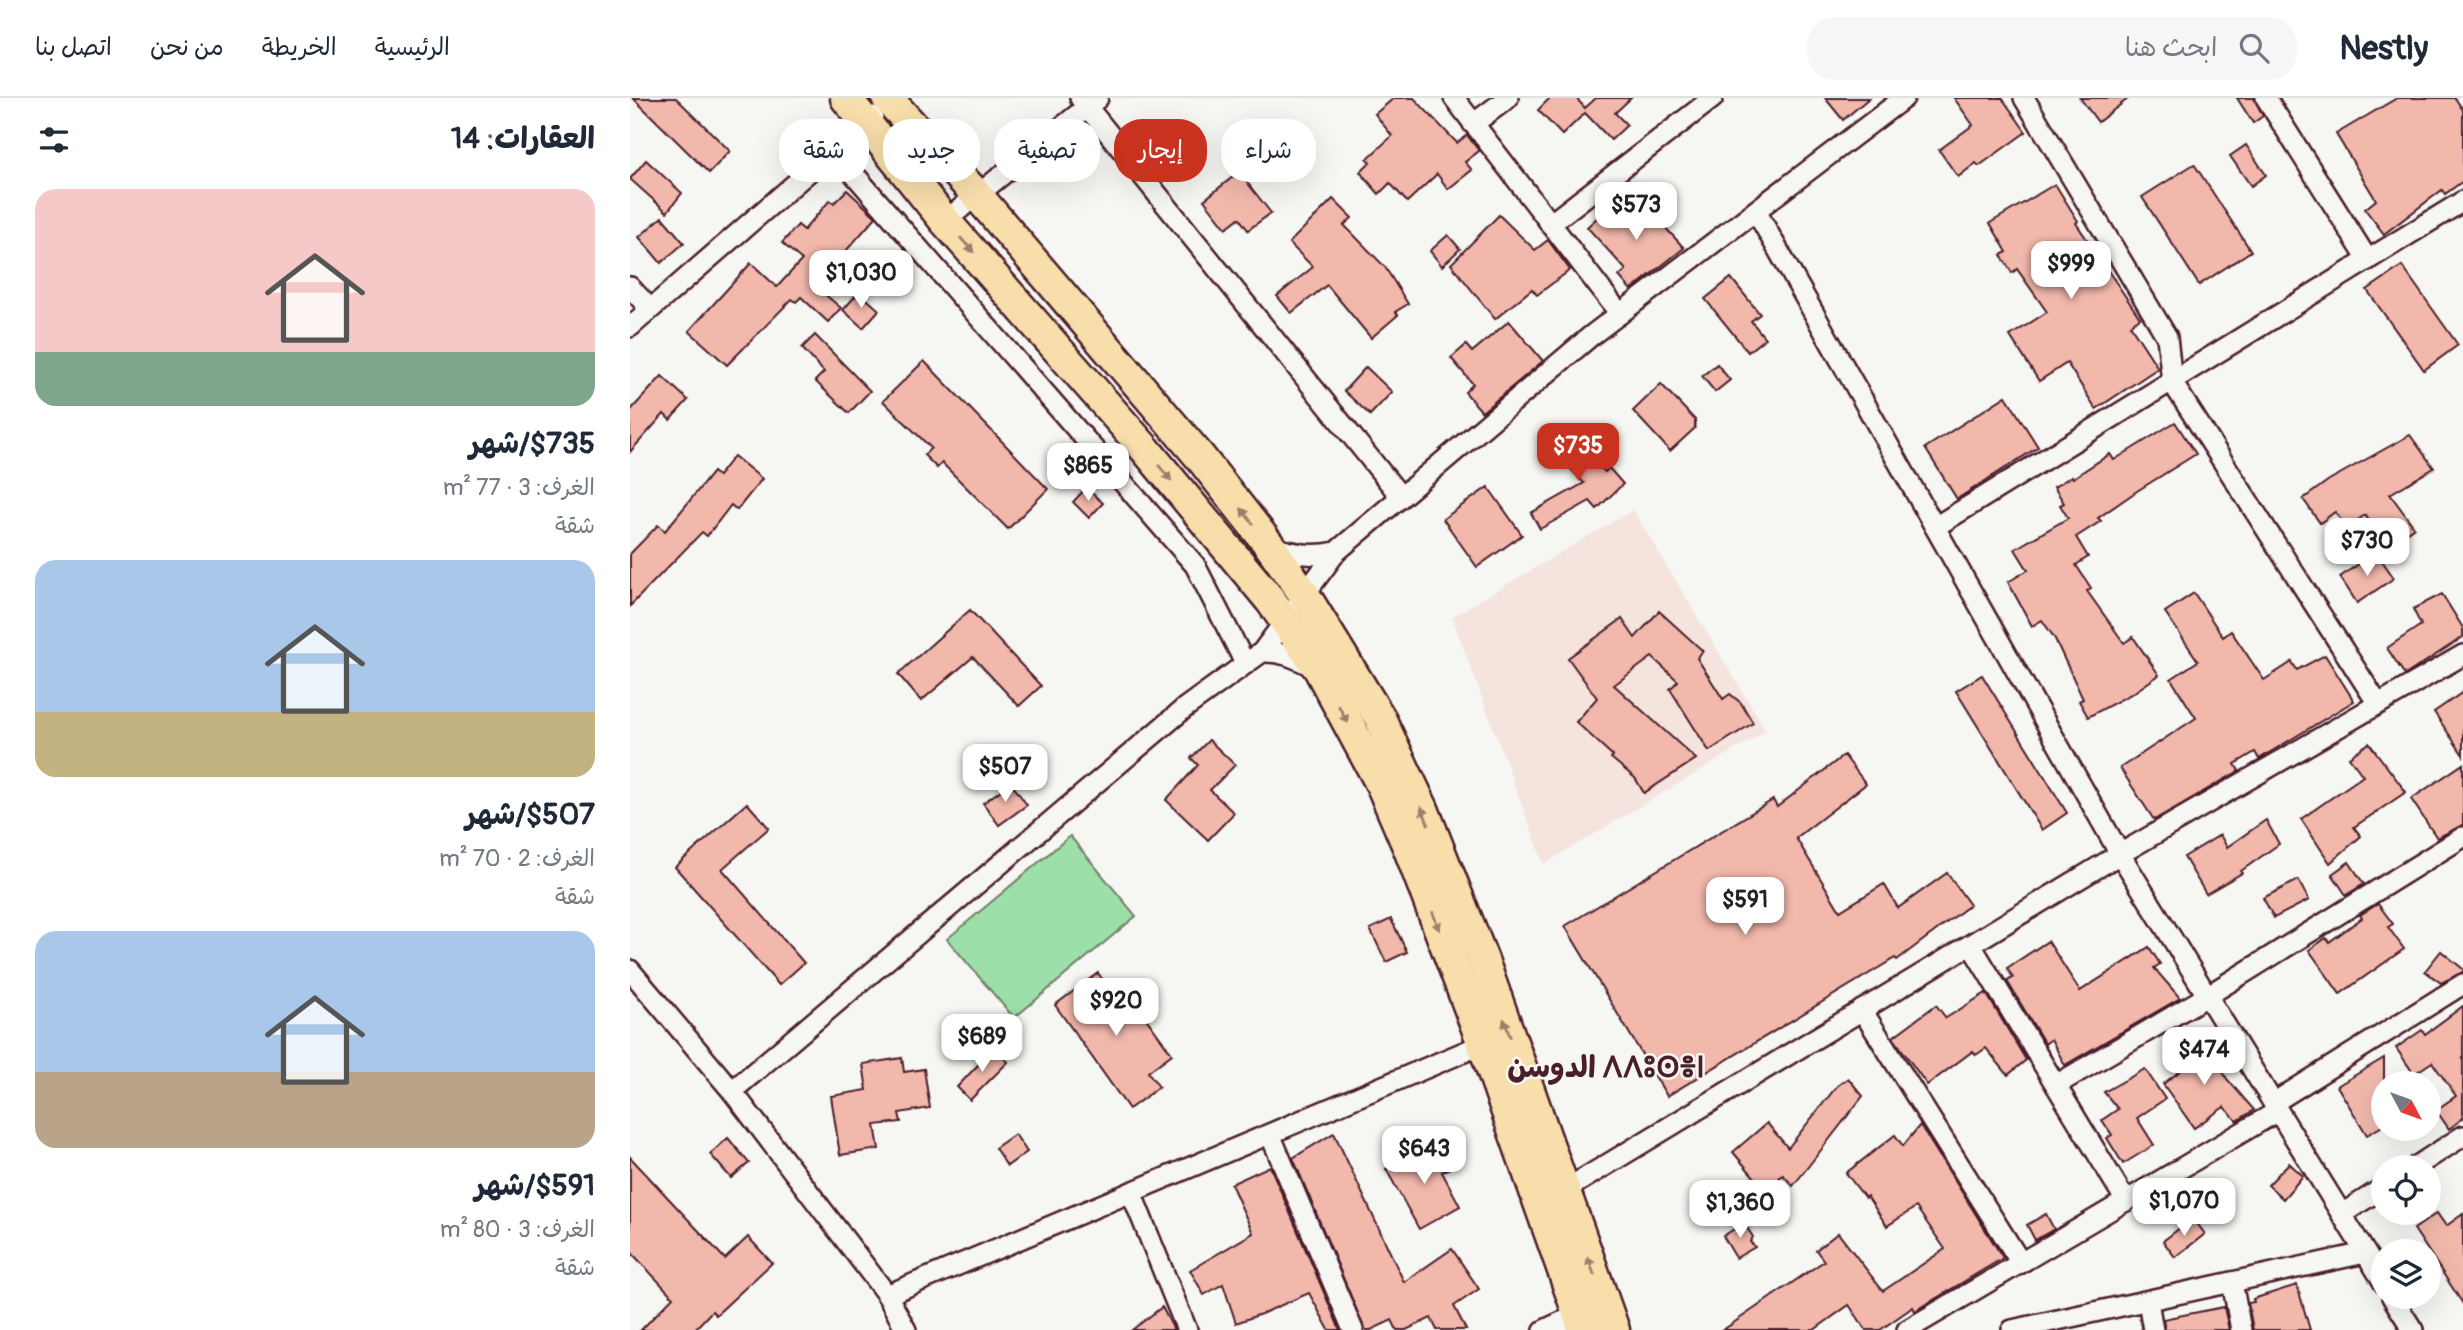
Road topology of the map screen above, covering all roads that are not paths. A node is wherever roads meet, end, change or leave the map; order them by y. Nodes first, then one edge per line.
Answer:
1 (846, 98) edge
2 (1454, 98) edge
3 (1508, 98) edge
4 (1713, 98) edge
5 (1904, 98) edge
6 (2024, 98) edge
7 (2266, 98) edge
8 (888, 100) edge
9 (1089, 101) edge
10 (862, 119) edge
11 (869, 119) edge
12 (1473, 124) junction
13 (869, 128) edge
14 (796, 182) edge
15 (861, 182) edge
16 (977, 195) junction
17 (2463, 201) edge
18 (1756, 211) junction
19 (946, 221) junction
20 (1550, 224) junction
21 (2368, 260) junction
22 (630, 287) edge
23 (650, 309) junction
24 (1620, 314) junction
25 (630, 327) edge
26 (2172, 382) junction
27 (1401, 497) junction
28 (1935, 527) junction
29 (1270, 546) junction
30 (1336, 552) junction
31 (1304, 594) junction
32 (1285, 620) junction
33 (1328, 632) junction
34 (2463, 655) edge
35 (1254, 657) junction
36 (1319, 669) junction
37 (2378, 704) junction
38 (2463, 837) edge
39 (2120, 854) junction
40 (1971, 944) junction
41 (630, 970) edge
42 (2463, 984) edge
43 (2207, 996) junction
44 (1862, 1010) junction
45 (1483, 1044) junction
46 (2056, 1086) junction
47 (732, 1091) junction
48 (2276, 1107) junction
49 (1270, 1134) junction
50 (2463, 1136) edge
51 (2434, 1155) edge
52 (1565, 1190) junction
53 (1131, 1192) junction
54 (2371, 1195) edge
55 (2126, 1201) junction
56 (2342, 1214) junction
57 (2365, 1253) junction
58 (2371, 1262) edge
59 (2021, 1263) junction
60 (2232, 1282) junction
61 (887, 1295) junction
62 (2148, 1301) junction
63 (2400, 1309) edge
64 (1581, 1322) edge
65 (2056, 1325) edge
66 (906, 1330) edge
67 (1187, 1330) edge
68 (1353, 1330) edge
69 (1544, 1330) edge
70 (1614, 1330) edge
71 (1908, 1330) edge
72 (2012, 1330) edge
73 (2153, 1330) edge
74 (2241, 1330) edge
75 (2413, 1330) edge

1 - 10 main road
2 - 12 street
3 - 12 street
4 - 20 street
5 - 18 street
6 - 26 street
7 - 21 street
8 - 11 street
8 - 16 main road
9 - 16 street
9 - 27 street
12 - 20 street
13 - 19 main road
14 - 23 street
15 - 35 street
16 - 19 street
29 -> 16 main road
17 - 21 street
18 - 24 street
18 - 28 street
19 -> 32 main road
20 - 24 street
21 - 26 street
22 - 23 street
23 - 25 street
24 - 27 street
26 - 28 street
26 - 37 street
27 - 30 street
28 - 39 street
29 - 30 street
29 - 31 main road
30 - 31 street
30 - 33 street
31 - 32 street
31 - 33 main road
32 - 35 street
32 - 36 main road
52 -> 33 main road
34 - 37 street
35 - 36 street
35 - 47 street
36 -> 45 main road
37 - 39 street
38 - 43 street
39 - 40 street
39 - 43 street
40 - 44 street
40 - 46 street
41 - 47 street
42 - 48 street
43 - 46 street
43 - 48 street
44 - 52 street
44 - 59 street
45 - 49 street
45 - 64 main road
46 - 55 street
47 - 61 street
48 - 55 street
48 - 56 street
49 - 53 street
49 - 68 street
50 - 51 street
70 -> 52 main road
53 - 61 street
53 - 67 street
54 - 56 street
55 - 59 street
56 - 57 street
57 - 58 street
57 - 60 street
59 - 71 street
60 - 62 street
60 - 74 street
61 - 66 street
62 - 65 street
62 - 73 street
63 - 75 street
64 - 69 street
65 - 72 street

